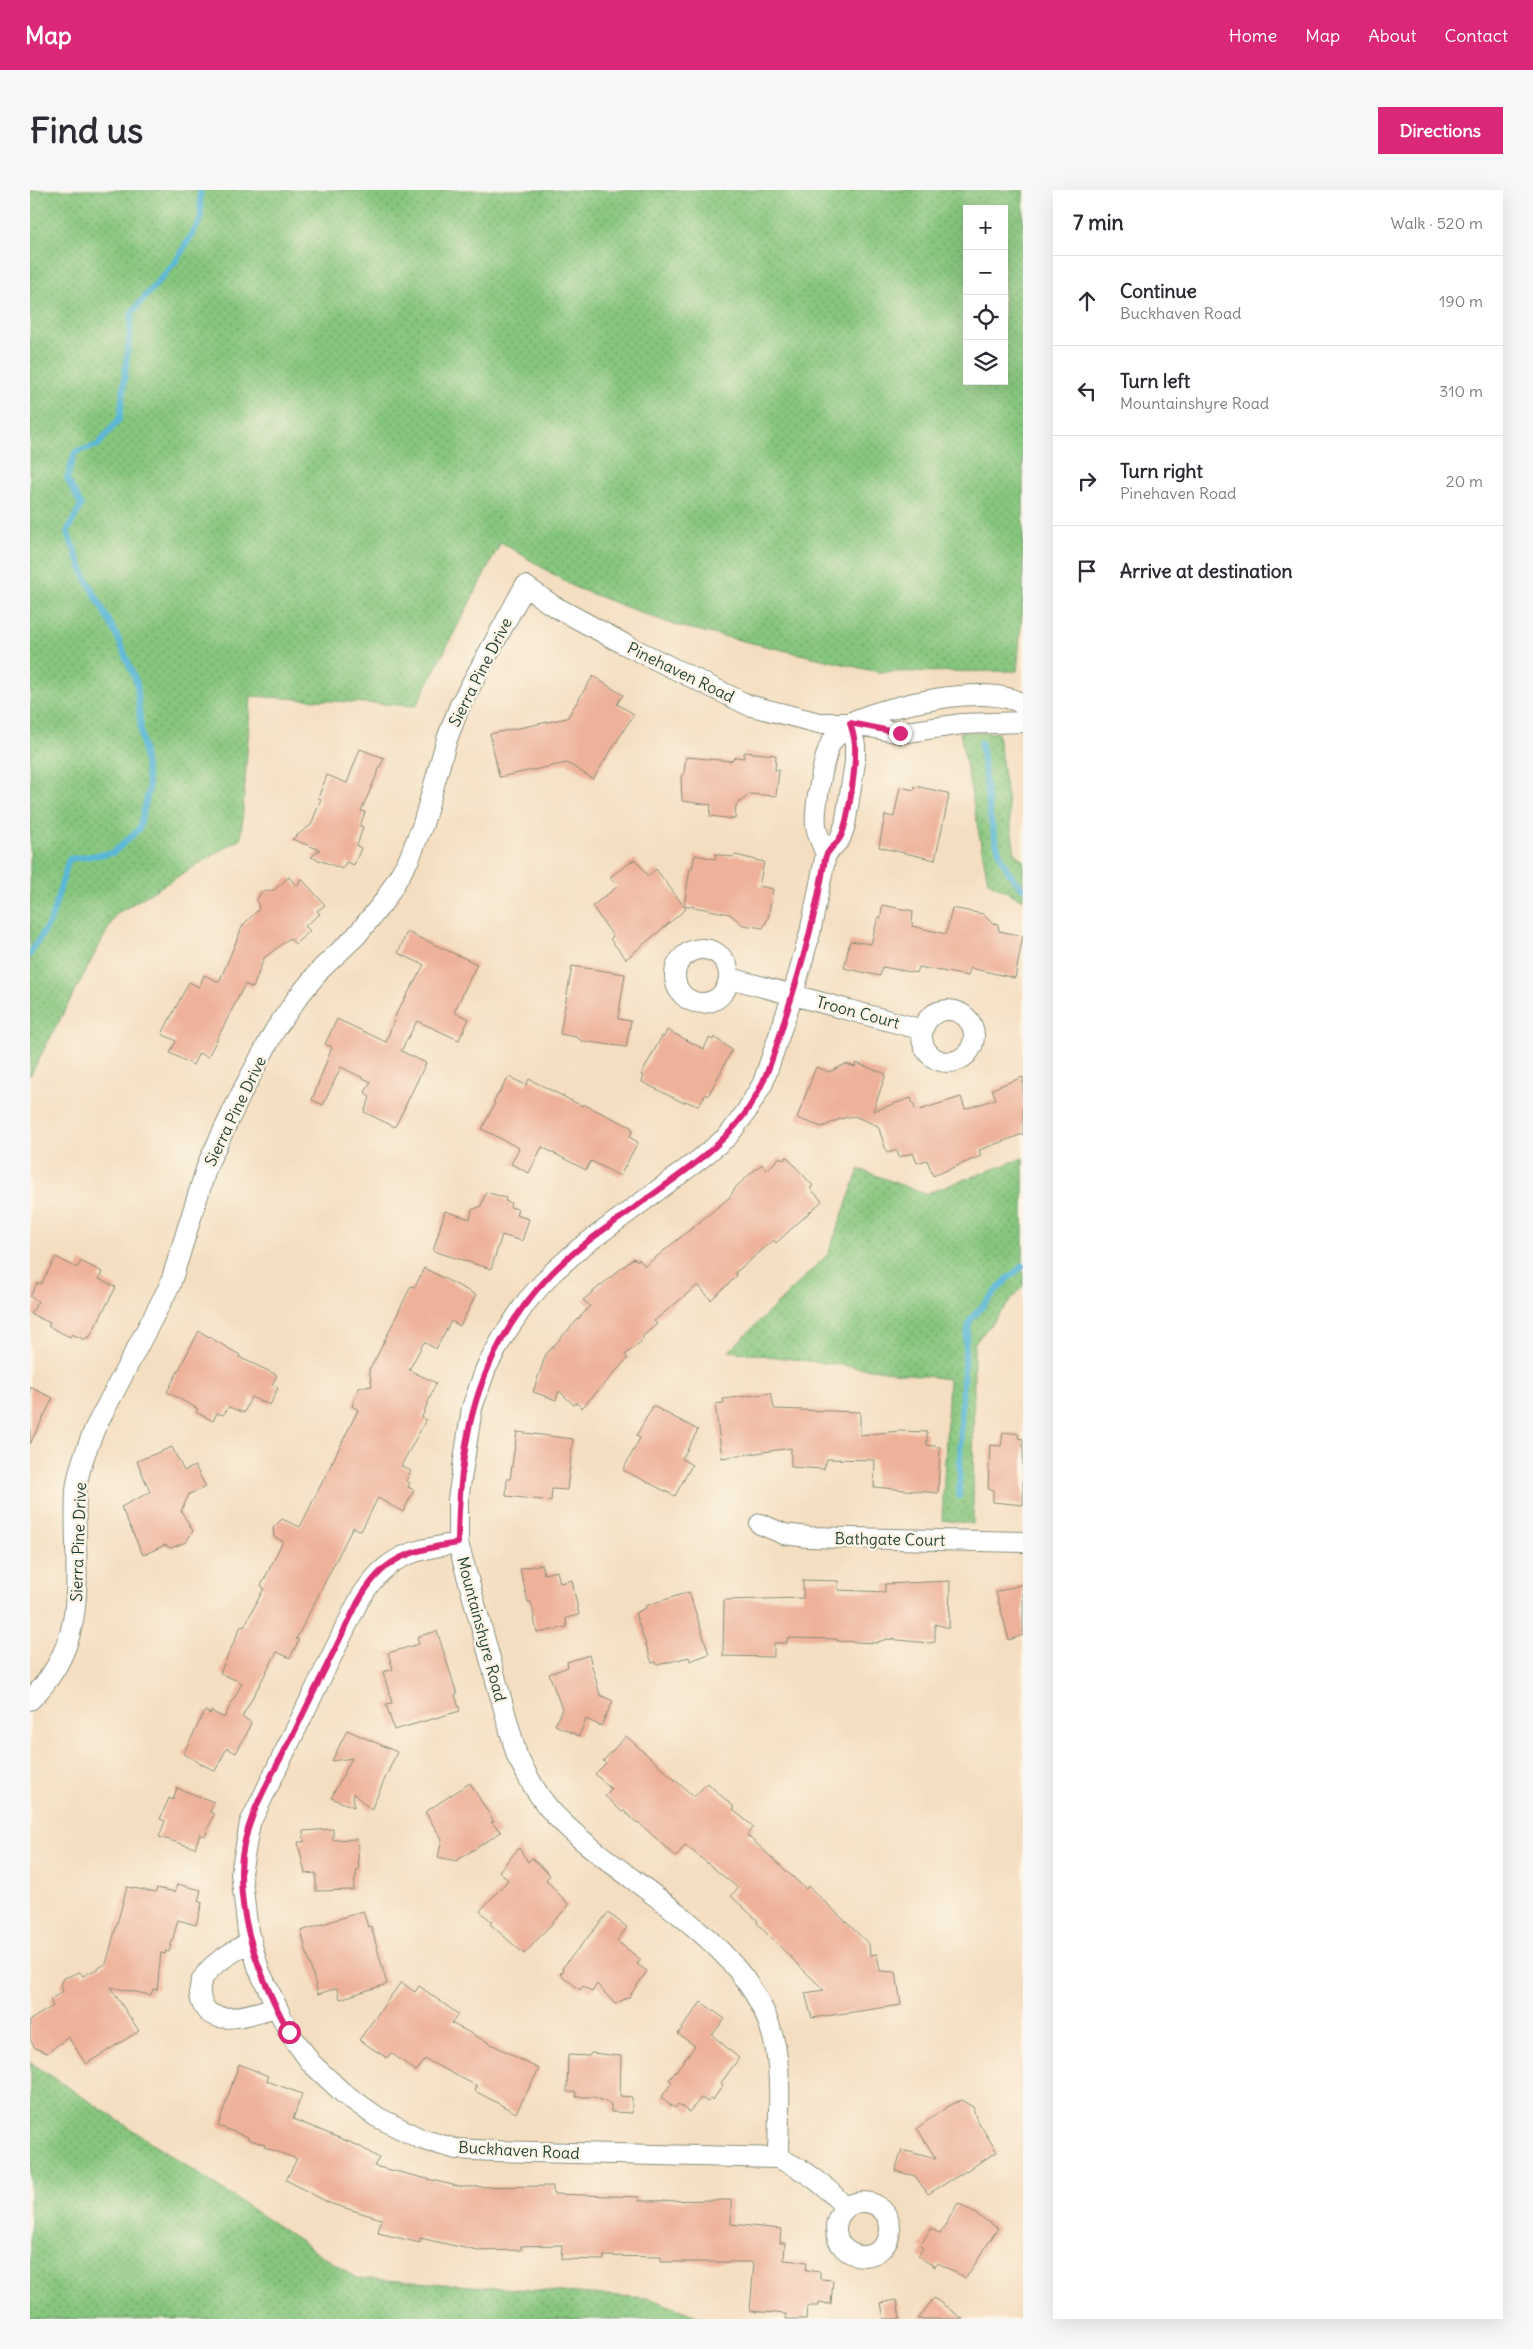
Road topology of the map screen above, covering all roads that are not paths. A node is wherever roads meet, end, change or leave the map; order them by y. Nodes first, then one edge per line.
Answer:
1 (525, 586) joint
2 (1023, 705) edge
3 (1023, 722) edge
4 (850, 723) junction
5 (826, 854) junction
6 (730, 978) dead end
7 (793, 994) junction
8 (923, 1030) dead end
9 (760, 1524) dead end
10 (1023, 1542) edge
11 (458, 1543) junction
12 (30, 1700) edge
13 (250, 1940) junction
14 (276, 2007) junction
15 (778, 2158) junction
16 (844, 2207) dead end

1 - 4 street, Pinehaven Road
1 - 12 street, Sierra Pine Drive
2 - 4 street, Pinehaven Road
3 - 4 street, Pinehaven Road
4 - 5 street, Mountainshyre Road
4 - 5 street, Mountainshyre Road
5 - 7 street, Mountainshyre Road
6 - 7 street, Troon Court
7 - 8 street, Troon Court
7 - 11 street, Mountainshyre Road
9 - 10 street, Bathgate Court
11 - 13 street, Buckhaven Road
11 - 15 street, Mountainshyre Road
13 - 14 street, Buckhaven Road
13 - 14 street
14 - 15 street, Buckhaven Road
15 - 16 street

